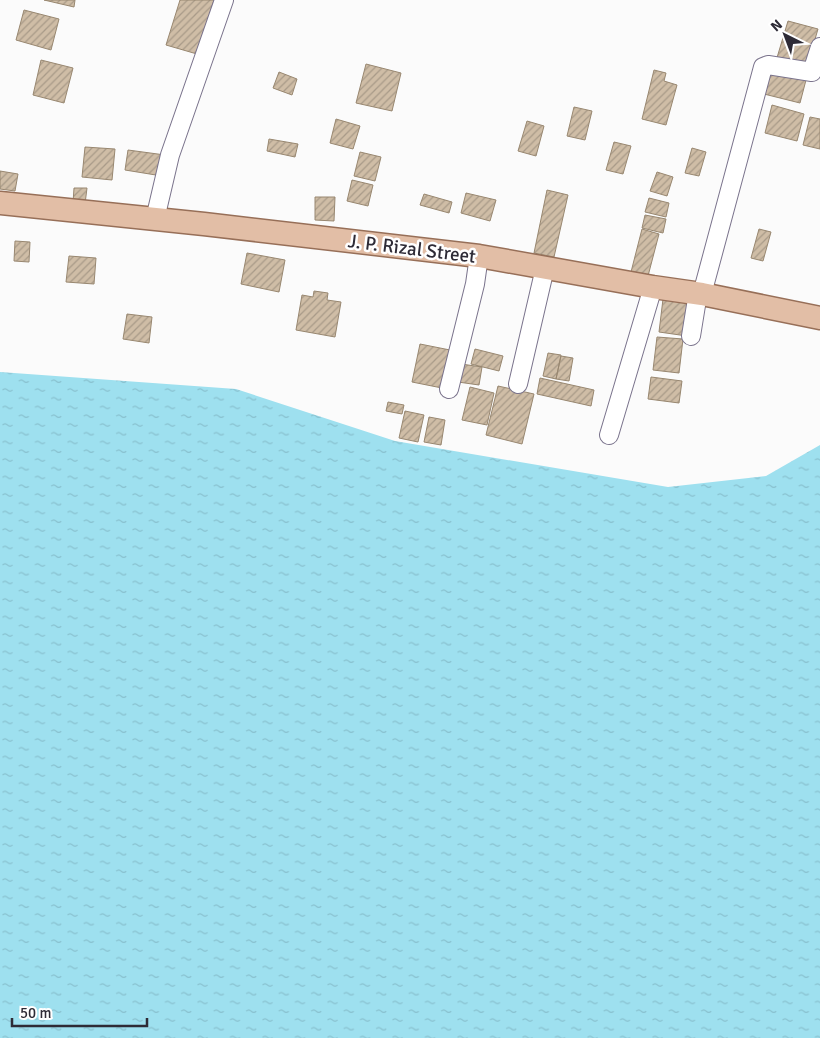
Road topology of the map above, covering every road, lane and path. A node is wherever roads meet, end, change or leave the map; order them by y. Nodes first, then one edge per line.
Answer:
1 (224, 0) edge
2 (820, 47) edge
3 (0, 203) edge
4 (155, 219) junction
5 (479, 256) junction
6 (545, 268) junction
7 (653, 287) junction
8 (700, 293) junction
9 (820, 318) edge
10 (691, 336) dead end
11 (518, 384) dead end
12 (449, 389) dead end
13 (609, 435) dead end

1 - 4 street
2 - 8 street
3 - 4 main road, J. P. Rizal Street
4 - 5 main road, J. P. Rizal Street
5 - 6 main road, J. P. Rizal Street
5 - 12 street
6 - 7 main road, J. P. Rizal Street
6 - 11 street
7 - 8 main road, J. P. Rizal Street
7 - 13 street
8 - 9 main road, J. P. Rizal Street
8 - 10 street

